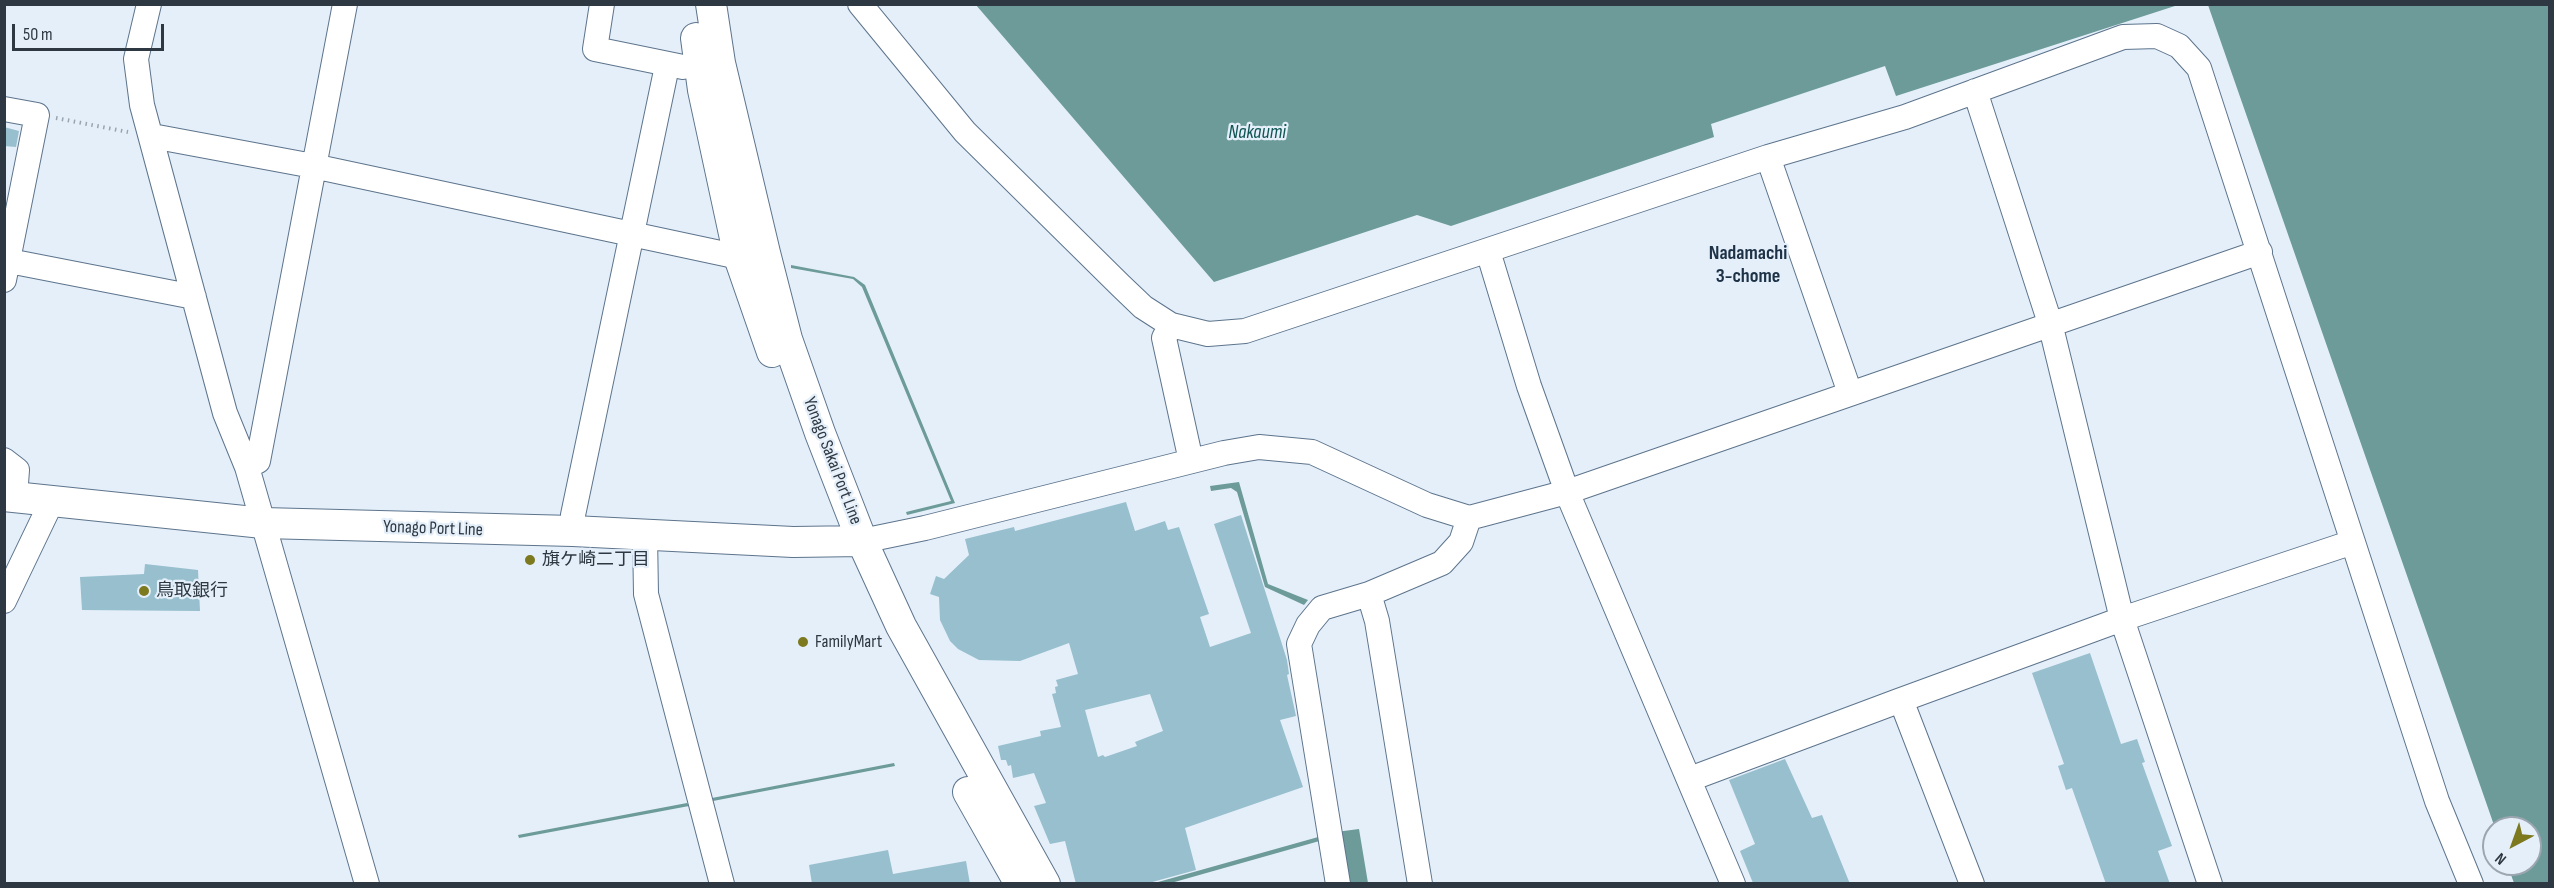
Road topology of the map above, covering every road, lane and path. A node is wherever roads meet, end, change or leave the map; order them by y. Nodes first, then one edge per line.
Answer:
1 (148, 4) edge
2 (345, 4) edge
3 (602, 4) edge
4 (690, 4) edge
5 (711, 4) edge
6 (860, 4) edge
7 (700, 65) junction
8 (667, 66) junction
9 (1976, 91) junction
10 (4, 109) edge
11 (37, 115) junction
12 (152, 136) junction
13 (1768, 157) junction
14 (313, 166) junction
15 (632, 234) junction
16 (1488, 251) junction
17 (2260, 252) junction
18 (740, 256) junction
19 (6, 267) edge
20 (194, 297) junction
21 (2050, 323) junction
22 (1171, 325) junction
23 (1850, 393) junction
24 (4, 460) edge
25 (1191, 461) junction
26 (247, 468) junction
27 (1567, 492) junction
28 (10, 496) edge
29 (51, 503) junction
30 (1469, 518) junction
31 (263, 524) junction
32 (573, 531) junction
33 (645, 535) junction
34 (851, 541) junction
35 (2353, 542) junction
36 (1369, 594) junction
37 (4, 601) edge
38 (2122, 619) junction
39 (1901, 700) junction
40 (1690, 779) junction
41 (367, 884) edge
42 (722, 884) edge
43 (1020, 884) edge
44 (1045, 884) edge
45 (1338, 884) edge
46 (1420, 884) edge
47 (1733, 884) edge
48 (1972, 884) edge
49 (2210, 884) edge
50 (2471, 884) edge

1 - 12 street
2 - 14 street
3 - 8 street
4 - 7 main road, Yonago Sakai Port Line
5 - 34 main road, Yonago Sakai Port Line
6 - 22 street
7 - 8 street
7 - 18 main road, Yonago Sakai Port Line
8 - 15 street
9 - 13 street
9 - 17 street
9 - 21 street
10 - 11 street
11 - 12 path
11 - 19 street
12 - 14 street
12 - 20 street
13 - 16 street
13 - 23 street
14 - 15 street
14 - 26 street
15 - 18 street
15 - 32 street
16 - 22 street
16 - 27 street
17 - 21 street
17 - 35 street
18 - 34 main road, Yonago Sakai Port Line
19 - 20 street
20 - 26 street
21 - 23 street
21 - 38 street
22 - 25 street
23 - 27 street
24 - 28 street
25 - 30 street
25 - 34 street
26 - 31 street
27 - 30 street
27 - 40 street
28 - 29 main road, Yonago Port Line
29 - 31 main road, Yonago Port Line
29 - 37 street
30 - 36 street
31 - 32 main road, Yonago Port Line
31 - 41 street
32 - 33 main road, Yonago Port Line
33 - 34 main road, Yonago Port Line
33 - 42 street
34 - 43 main road, Yonago Sakai Port Line
34 - 44 main road, Yonago Sakai Port Line
35 - 38 street
35 - 50 street
36 - 45 street
36 - 46 street
38 - 39 street
38 - 49 street
39 - 40 street
39 - 48 street
40 - 47 street

